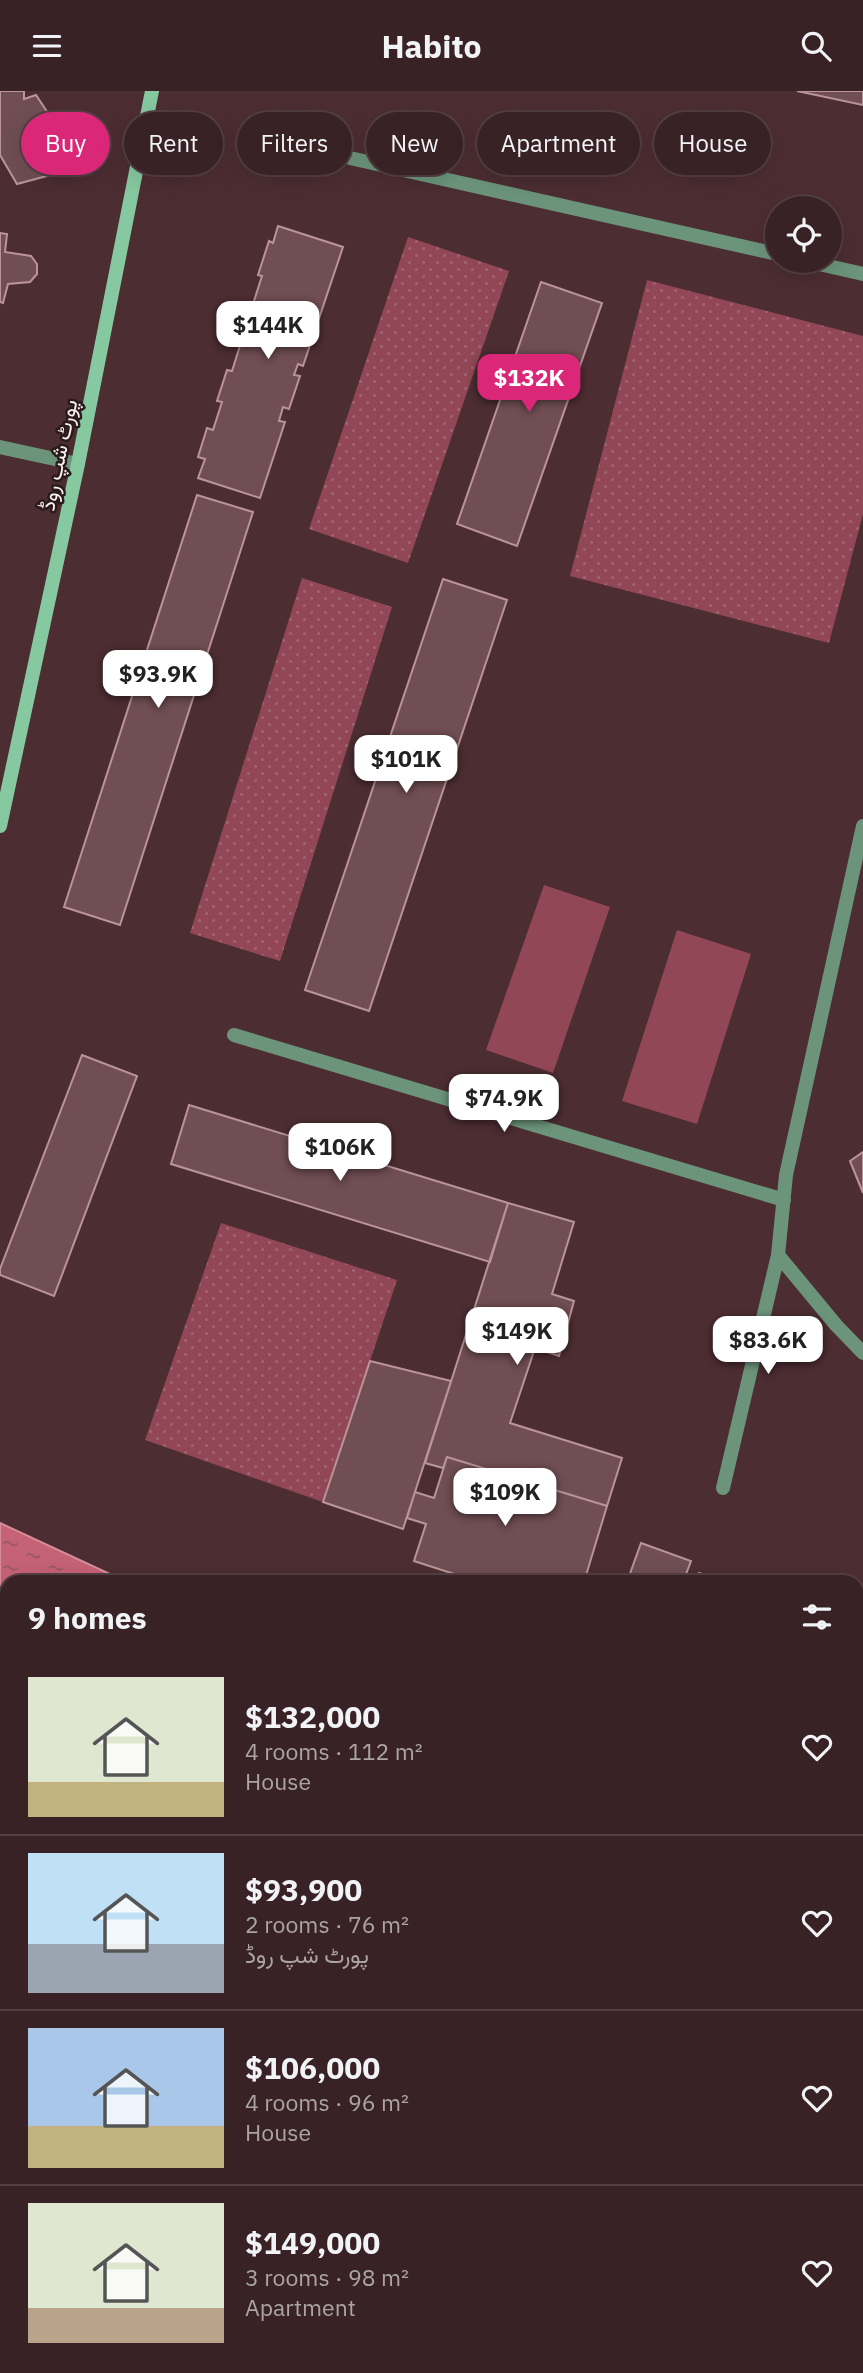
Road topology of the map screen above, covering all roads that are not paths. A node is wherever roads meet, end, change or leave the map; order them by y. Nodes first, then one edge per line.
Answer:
1 (152, 91) edge
2 (352, 158) edge
3 (765, 251) edge
4 (842, 269) edge
5 (863, 274) edge
6 (0, 447) edge
7 (78, 464) junction
8 (0, 826) edge
9 (863, 826) edge
10 (234, 1035) dead end
11 (784, 1200) junction
12 (778, 1255) junction
13 (863, 1353) edge
14 (723, 1488) dead end

1 - 7 street, پورٹ شپ روڈ
2 - 3 street
4 - 5 street
6 - 7 street
7 - 8 street, پورٹ شپ روڈ
9 - 11 street
10 - 11 street
11 - 12 street
12 - 13 street
12 - 14 street

